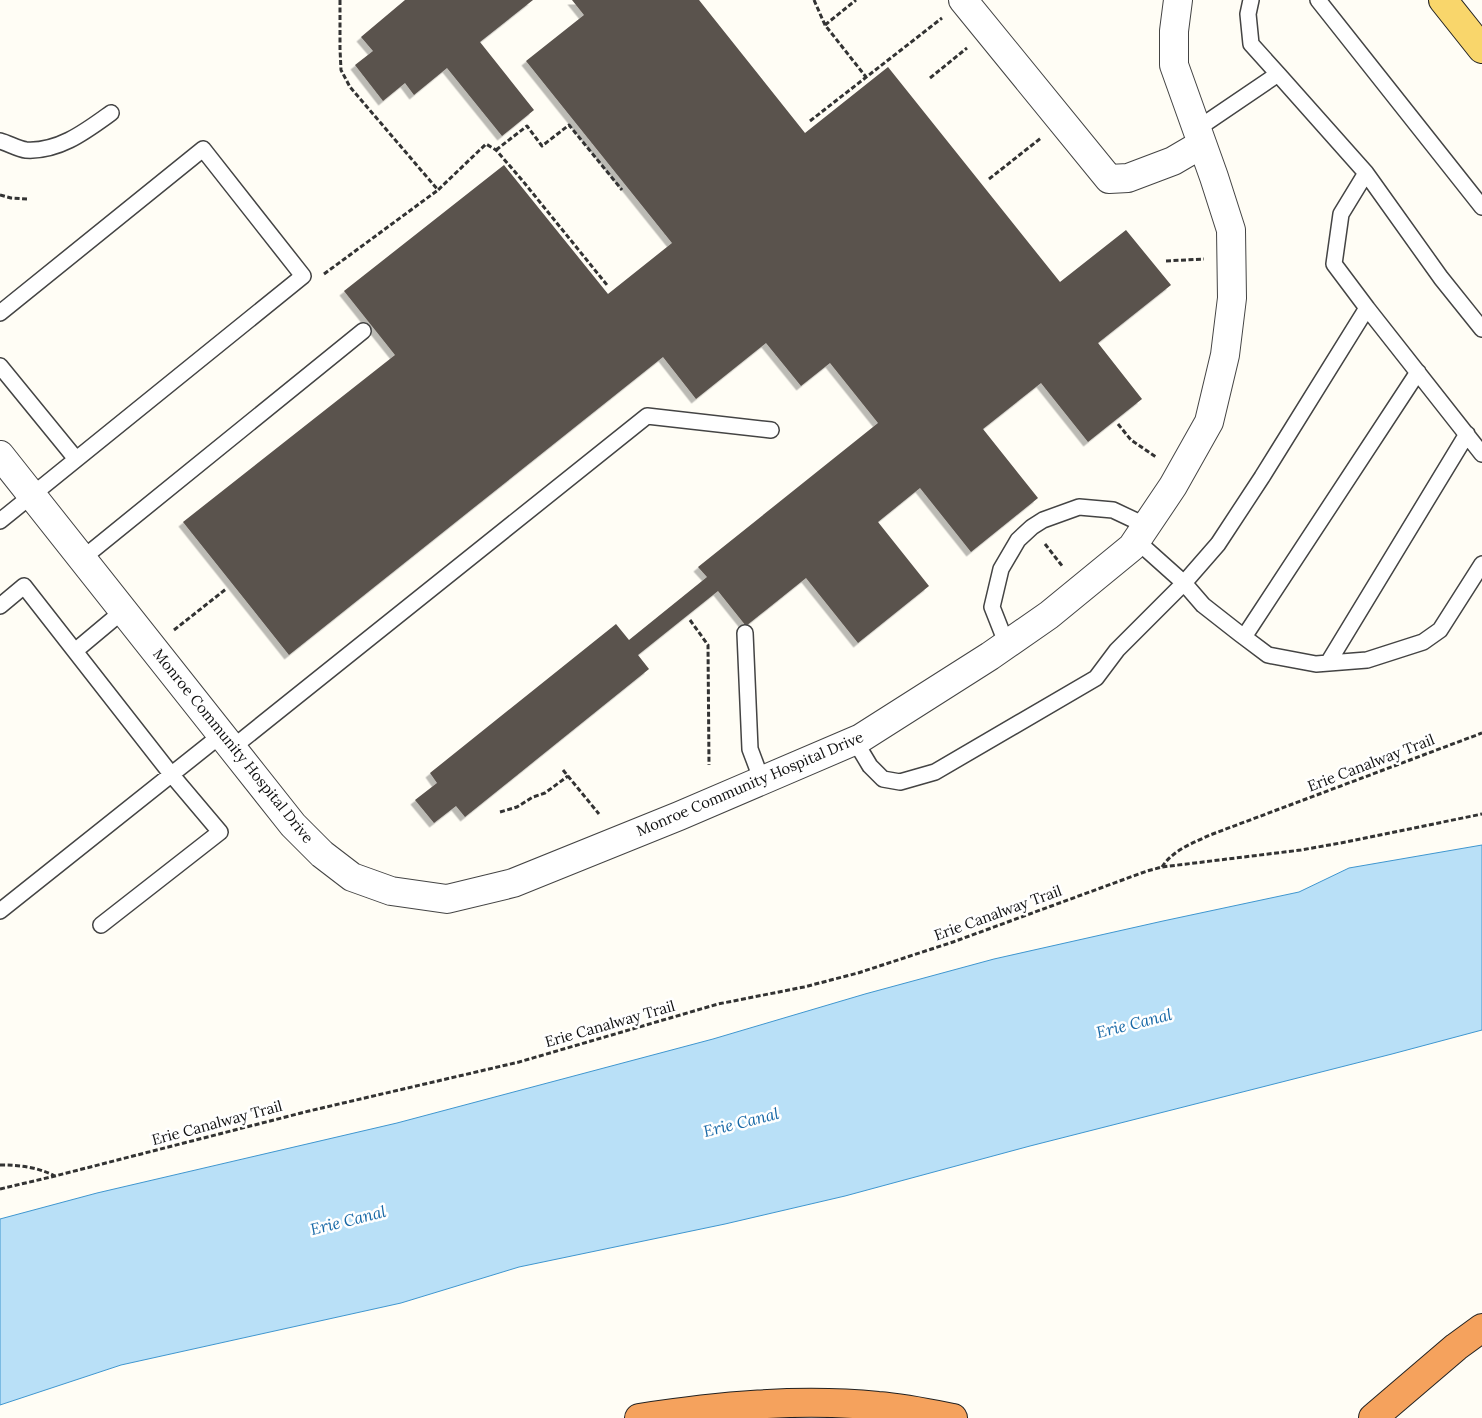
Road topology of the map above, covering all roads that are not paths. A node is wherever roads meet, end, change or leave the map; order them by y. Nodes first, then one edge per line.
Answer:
1 (1178, 0) edge
2 (1251, 0) edge
3 (1318, 0) edge
4 (1443, 0) edge
5 (955, 7) edge
6 (1482, 49) edge
7 (1278, 74) junction
8 (111, 113) dead end
9 (1199, 136) junction
10 (0, 140) edge
11 (1366, 172) junction
12 (1482, 207) edge
13 (1367, 308) junction
14 (0, 313) edge
15 (1482, 329) edge
16 (363, 331) dead end
17 (0, 366) edge
18 (1418, 372) junction
19 (771, 430) dead end
20 (1467, 434) junction
21 (1482, 454) edge
22 (0, 455) edge
23 (76, 459) junction
24 (32, 494) junction
25 (0, 521) edge
26 (1142, 534) junction
27 (83, 558) junction
28 (1482, 564) edge
29 (1184, 583) junction
30 (0, 606) edge
31 (124, 610) junction
32 (745, 633) dead end
33 (1244, 637) junction
34 (1007, 645) junction
35 (75, 651) junction
36 (1328, 664) junction
37 (855, 741) junction
38 (227, 742) junction
39 (172, 774) junction
40 (762, 781) junction
41 (0, 911) edge
42 (102, 925) dead end
43 (1482, 1328) edge
44 (639, 1418) edge
45 (953, 1418) edge
46 (1373, 1418) edge

1 - 9 street, Monroe Community Hospital Drive
2 - 7 lane
3 - 12 lane
4 - 6 main road
5 - 9 street
7 - 9 lane
7 - 11 lane
8 - 10 lane
9 - 26 street, Monroe Community Hospital Drive
11 - 13 lane
11 - 15 lane
13 - 18 lane
13 - 29 lane
14 - 23 lane
16 - 27 lane
17 - 23 lane
18 - 20 lane
18 - 33 lane
19 - 38 lane
20 - 21 lane
20 - 36 lane
22 - 24 street, Monroe Community Hospital Drive
23 - 24 lane
24 - 25 lane
24 - 27 street, Monroe Community Hospital Drive
26 - 29 lane
26 - 34 street, Monroe Community Hospital Drive
26 - 34 lane
27 - 31 street, Monroe Community Hospital Drive
28 - 36 lane
29 - 33 lane
29 - 37 lane
30 - 35 lane
31 - 35 lane
31 - 38 street, Monroe Community Hospital Drive
32 - 40 lane
33 - 36 lane
34 - 37 street, Monroe Community Hospital Drive
35 - 39 lane
37 - 40 street, Monroe Community Hospital Drive
38 - 39 lane
38 - 40 street, Monroe Community Hospital Drive
39 - 41 lane
39 - 42 lane
43 - 46 highway
44 - 45 highway

